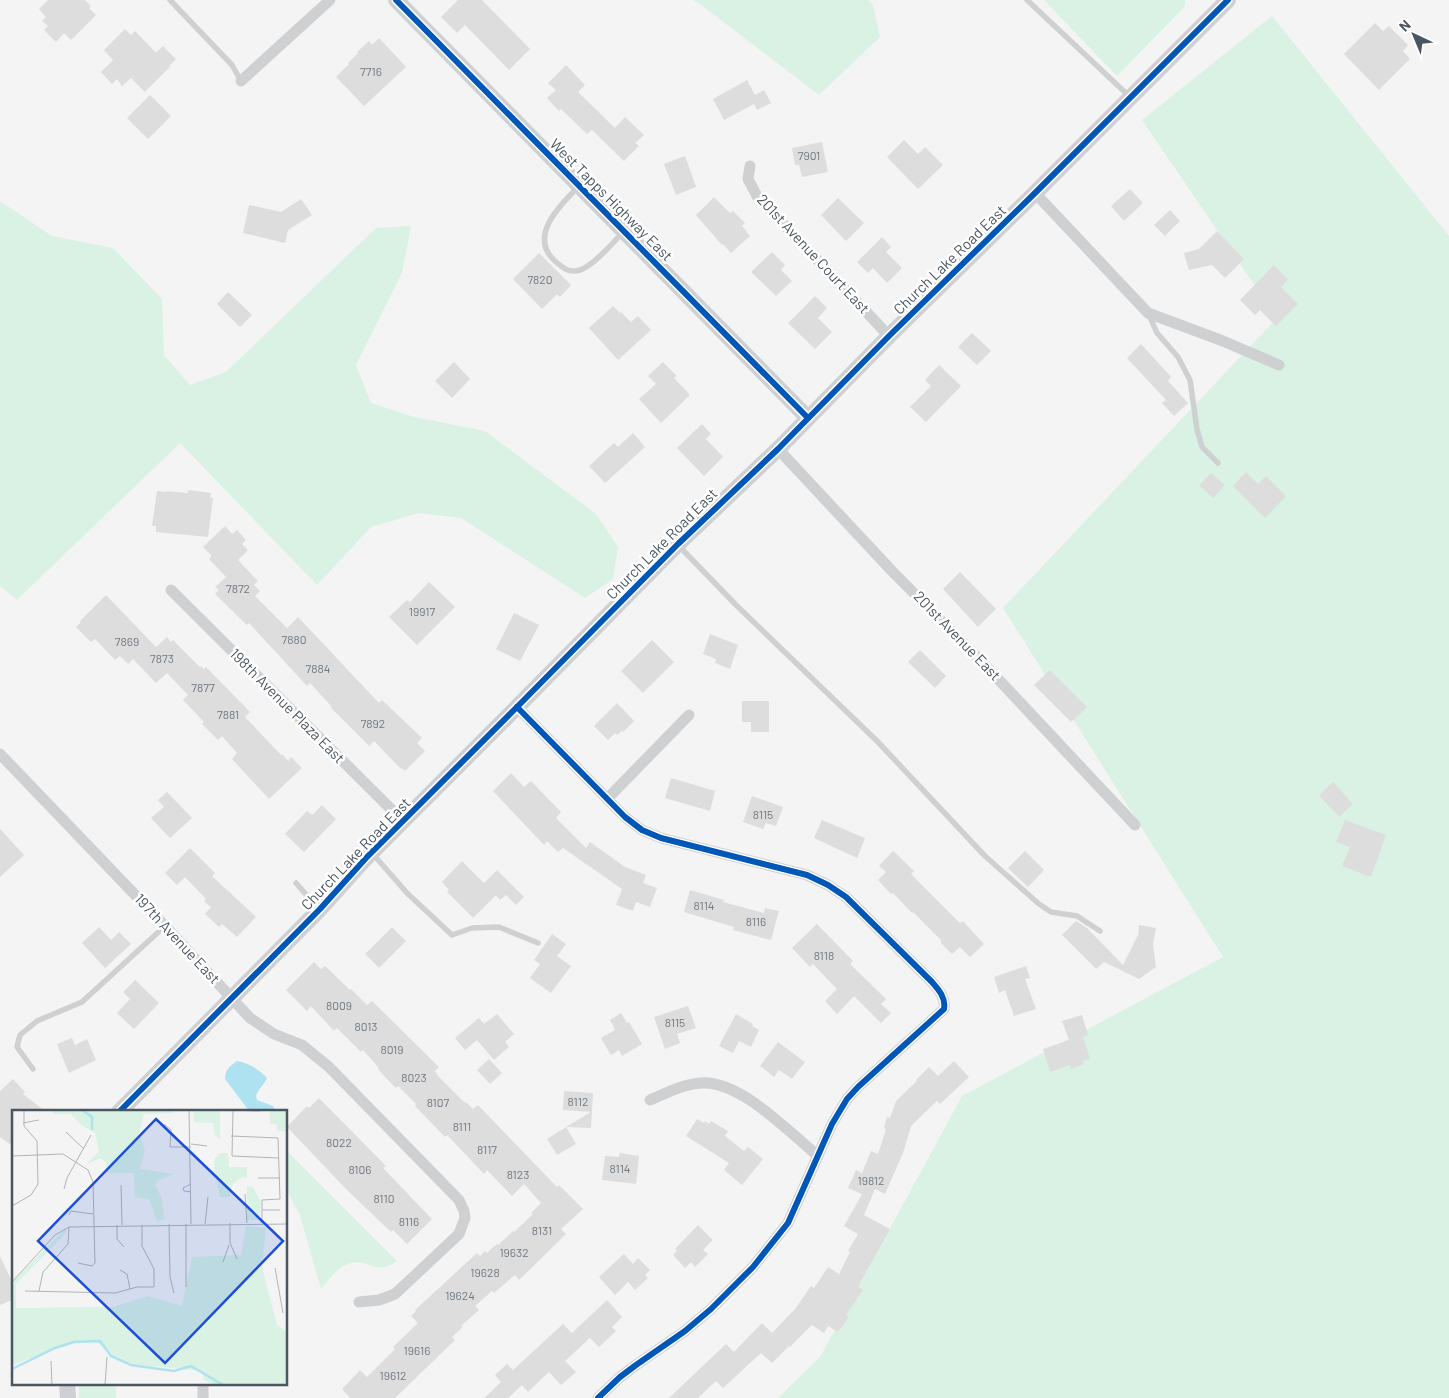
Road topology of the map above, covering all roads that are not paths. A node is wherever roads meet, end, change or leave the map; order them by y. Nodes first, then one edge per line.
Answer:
1 (170, 0) edge
2 (330, 0) edge
3 (396, 0) edge
4 (1027, 0) edge
5 (1221, 2) edge
6 (242, 82) joint
7 (1130, 98) junction
8 (750, 166) dead end
9 (579, 186) junction
10 (1035, 193) junction
11 (624, 231) junction
12 (1148, 313) junction
13 (889, 336) junction
14 (1279, 365) dead end
15 (808, 418) junction
16 (778, 449) junction
17 (1218, 463) dead end
18 (678, 544) junction
19 (171, 590) dead end
20 (517, 708) junction
21 (689, 715) dead end
22 (0, 754) edge
23 (607, 799) junction
24 (403, 821) junction
25 (1135, 825) dead end
26 (372, 853) junction
27 (296, 883) dead end
28 (320, 909) junction
29 (165, 926) junction
30 (1100, 930) dead end
31 (538, 943) dead end
32 (232, 998) junction
33 (34, 1069) dead end
34 (650, 1100) dead end
35 (121, 1110) edge
36 (818, 1156) junction
37 (359, 1302) dead end
38 (598, 1398) edge

1 - 6 lane
2 - 6 street
3 - 9 street, West Tapps Highway East
4 - 7 lane
5 - 7 street, Church Lake Road East
7 - 10 street, Church Lake Road East
8 - 13 street, 201st Avenue Court East
9 - 11 street, West Tapps Highway East
9 - 11 lane
10 - 12 street
10 - 13 street, Church Lake Road East
11 - 15 street, West Tapps Highway East
12 - 14 street
12 - 17 lane
13 - 15 street, Church Lake Road East
15 - 16 street, Church Lake Road East
16 - 18 street, Church Lake Road East
16 - 25 street, 201st Avenue East
18 - 20 street, Church Lake Road East
18 - 30 lane
19 - 24 street, 198th Avenue Plaza East
20 - 23 street
20 - 24 street, Church Lake Road East
21 - 23 street
22 - 29 street, 197th Avenue East
23 - 36 street
24 - 26 street, Church Lake Road East
26 - 28 street, Church Lake Road East
26 - 31 lane
27 - 28 lane
28 - 32 street, Church Lake Road East
29 - 32 street, 197th Avenue East
29 - 33 lane
32 - 35 street, Church Lake Road East
32 - 37 street, 197th Avenue East
34 - 36 street
36 - 38 street

